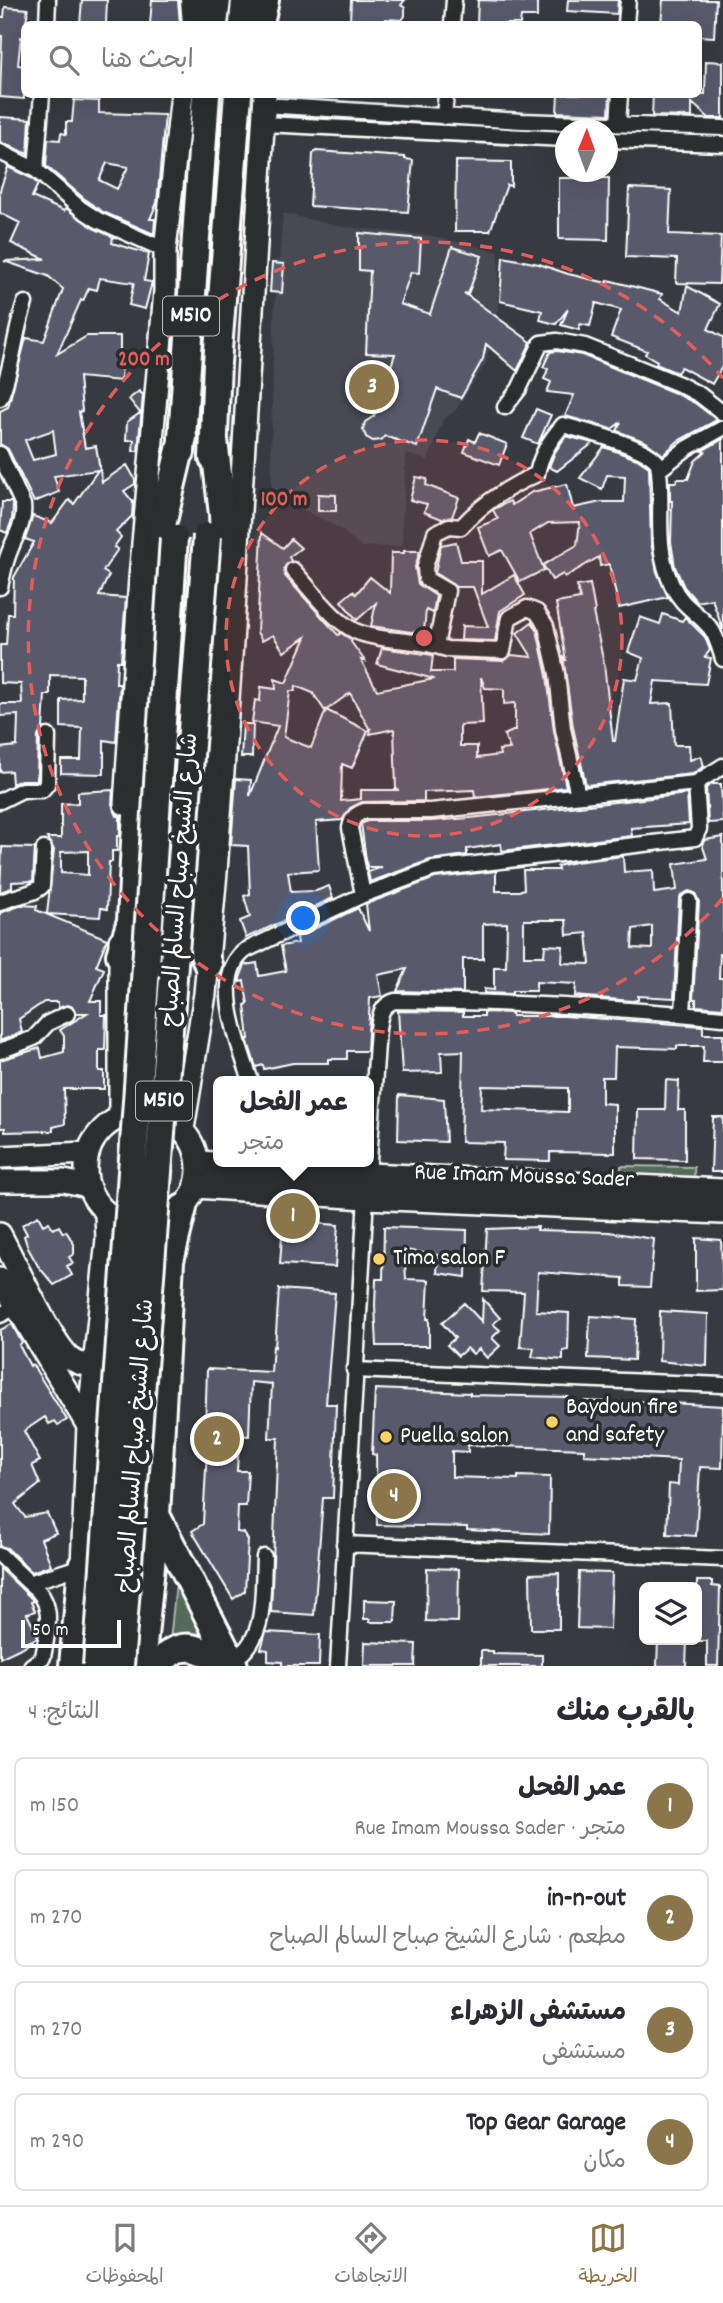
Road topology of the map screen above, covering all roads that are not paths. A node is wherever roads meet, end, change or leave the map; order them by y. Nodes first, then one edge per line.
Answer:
1 (48, 0) edge
2 (193, 0) edge
3 (217, 0) edge
4 (245, 0) edge
5 (268, 0) edge
6 (454, 0) edge
7 (628, 0) edge
8 (47, 21) edge
9 (190, 21) edge
10 (196, 21) edge
11 (214, 21) edge
12 (243, 21) edge
13 (261, 21) edge
14 (269, 21) edge
15 (452, 21) edge
16 (626, 21) edge
17 (42, 98) edge
18 (182, 98) edge
19 (200, 98) edge
20 (206, 98) edge
21 (446, 98) edge
22 (620, 98) edge
23 (252, 104) edge
24 (444, 117) junction
25 (523, 121) junction
26 (555, 122) edge
27 (203, 124) junction
28 (618, 124) joint
29 (694, 127) junction
30 (723, 128) edge
31 (521, 138) junction
32 (555, 139) edge
33 (618, 140) edge
34 (693, 143) junction
35 (723, 144) edge
36 (0, 152) edge
37 (36, 170) junction
38 (165, 250) junction
39 (25, 303) dead end
40 (0, 398) edge
41 (505, 407) dead end
42 (723, 413) edge
43 (723, 428) edge
44 (183, 437) junction
45 (214, 440) junction
46 (0, 454) edge
47 (659, 470) junction
48 (293, 570) dead end
49 (0, 587) edge
50 (436, 646) junction
51 (723, 659) edge
52 (48, 736) dead end
53 (723, 766) edge
54 (696, 783) junction
55 (578, 795) junction
56 (0, 800) edge
57 (44, 849) dead end
58 (363, 895) junction
59 (689, 901) dead end
60 (0, 903) edge
61 (120, 955) junction
62 (208, 965) junction
63 (67, 1014) dead end
64 (683, 1014) junction
65 (723, 1018) edge
66 (0, 1051) edge
67 (250, 1076) edge
68 (374, 1090) edge
69 (120, 1117) junction
70 (183, 1129) junction
71 (87, 1153) junction
72 (0, 1157) edge
73 (263, 1167) edge
74 (279, 1167) edge
75 (368, 1167) edge
76 (0, 1181) edge
77 (88, 1186) junction
78 (193, 1186) junction
79 (367, 1186) junction
80 (723, 1191) edge
81 (723, 1212) edge
82 (106, 1214) junction
83 (0, 1234) edge
84 (0, 1279) edge
85 (8, 1311) edge
86 (94, 1365) junction
87 (354, 1370) junction
88 (723, 1385) edge
89 (88, 1426) junction
90 (156, 1515) junction
91 (344, 1544) junction
92 (0, 1555) edge
93 (264, 1557) dead end
94 (723, 1559) edge
95 (82, 1566) junction
96 (29, 1583) junction
97 (231, 1664) edge
98 (30, 1666) edge
99 (73, 1666) edge
100 (97, 1666) edge
101 (120, 1666) edge
102 (141, 1666) edge
103 (158, 1666) edge
104 (338, 1666) edge

1 - 8 street
2 - 9 street
2 - 10 highway
3 - 11 highway
4 - 12 highway
5 - 13 highway
5 - 14 street
6 - 15 street
7 - 16 street
17 - 37 street
18 - 38 street, شارع الشيخ صباح السالم الصباح
19 - 27 highway
20 - 27 highway, شارع الشيخ صباح السالم الصباح / M510
21 - 24 street
22 - 28 street
23 - 24 street
23 - 31 street
23 - 45 highway, شارع الشيخ صباح السالم الصباح / M510
23 - 62 street
24 - 25 street
25 - 26 street
25 - 31 street
27 - 44 highway, شارع الشيخ صباح السالم الصباح / M510
28 - 29 street
29 - 30 street
29 - 34 street
31 - 32 street
33 - 34 street
34 - 35 street
36 - 37 street
37 - 38 street
38 - 61 street, شارع الشيخ صباح السالم الصباح
39 - 40 street
41 - 42 street
43 - 47 street
44 - 61 highway
44 - 100 highway, شارع الشيخ صباح السالم الصباح / M510, bridge
45 - 62 highway
45 - 101 highway, شارع الشيخ صباح السالم الصباح / M510, bridge
46 - 49 street
47 - 50 street
47 - 51 street
48 - 50 street
50 - 55 street
52 - 56 street
53 - 54 street
54 - 55 street
54 - 58 street
55 - 58 street
57 - 60 street
58 - 67 street
59 - 64 street
61 - 69 street, شارع الشيخ صباح السالم الصباح
62 - 70 street
63 - 66 street
64 - 65 street
64 - 68 street
69 - 70 street
69 - 71 street
70 - 78 street
71 - 72 street
71 - 77 street
73 - 78 main road, Rue Imam Moussa Sader
74 - 79 main road, Rue Imam Moussa Sader
75 - 79 street
76 - 77 street
77 - 82 street
78 - 79 main road, Rue Imam Moussa Sader
78 - 82 street
78 - 90 highway
79 - 80 main road, Rue Imam Moussa Sader
79 - 81 main road, Rue Imam Moussa Sader
79 - 87 street
82 - 86 street
83 - 86 street
84 - 85 street
85 - 89 street
86 - 89 street
87 - 88 street
87 - 91 street
89 - 95 street
90 - 97 highway
90 - 102 highway
91 - 94 street
91 - 104 street
92 - 96 street
93 - 97 street
95 - 96 street
95 - 99 highway
96 - 98 street
97 - 103 highway

